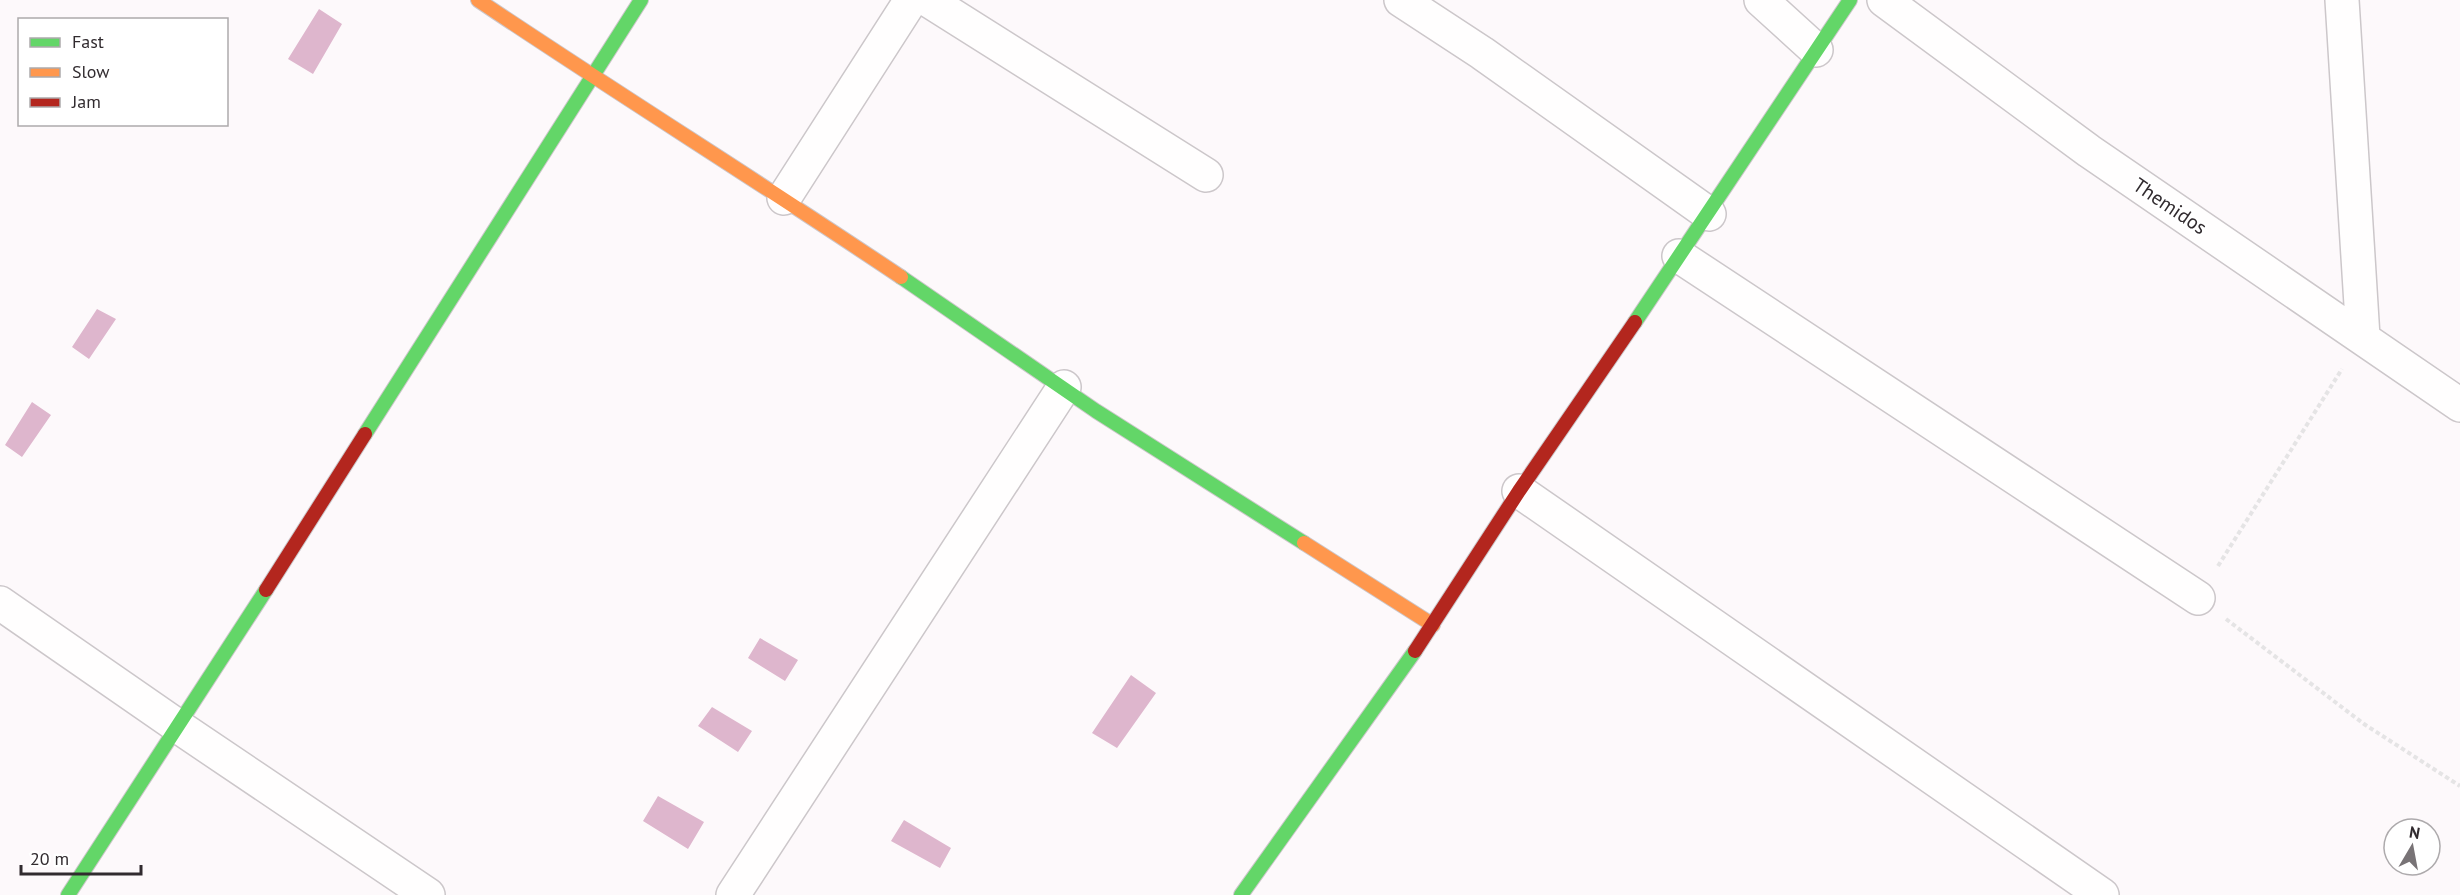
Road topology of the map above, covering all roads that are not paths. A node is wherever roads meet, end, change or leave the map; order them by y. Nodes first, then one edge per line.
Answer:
1 (478, 0) edge
2 (641, 0) edge
3 (911, 0) edge
4 (928, 0) edge
5 (1401, 0) edge
6 (1761, 0) edge
7 (1850, 0) edge
8 (1884, 0) edge
9 (2342, 0) edge
10 (1816, 50) junction
11 (592, 77) junction
12 (1206, 175) dead end
13 (784, 198) junction
14 (1708, 214) junction
15 (1679, 256) junction
16 (2363, 337) junction
17 (1064, 387) junction
18 (2460, 405) edge
19 (1519, 490) junction
20 (2198, 598) road end
21 (0, 603) edge
22 (1433, 625) junction
23 (179, 727) junction
24 (68, 895) edge
25 (428, 895) edge
26 (734, 895) edge
27 (1241, 895) edge
28 (2102, 895) edge

1 - 11 street
2 - 11 street
3 - 13 street
4 - 12 street
5 - 14 street
6 - 10 street
7 - 10 street
8 - 16 street, Themidos
9 - 16 street
10 - 14 street
11 - 13 street
11 - 23 street
13 - 17 street
14 - 15 street
15 - 19 street
15 - 20 street
16 - 18 street, Themidos
17 - 22 street
17 - 26 street
19 - 22 street
19 - 28 street
21 - 23 street
22 - 27 street
23 - 24 street
23 - 25 street

